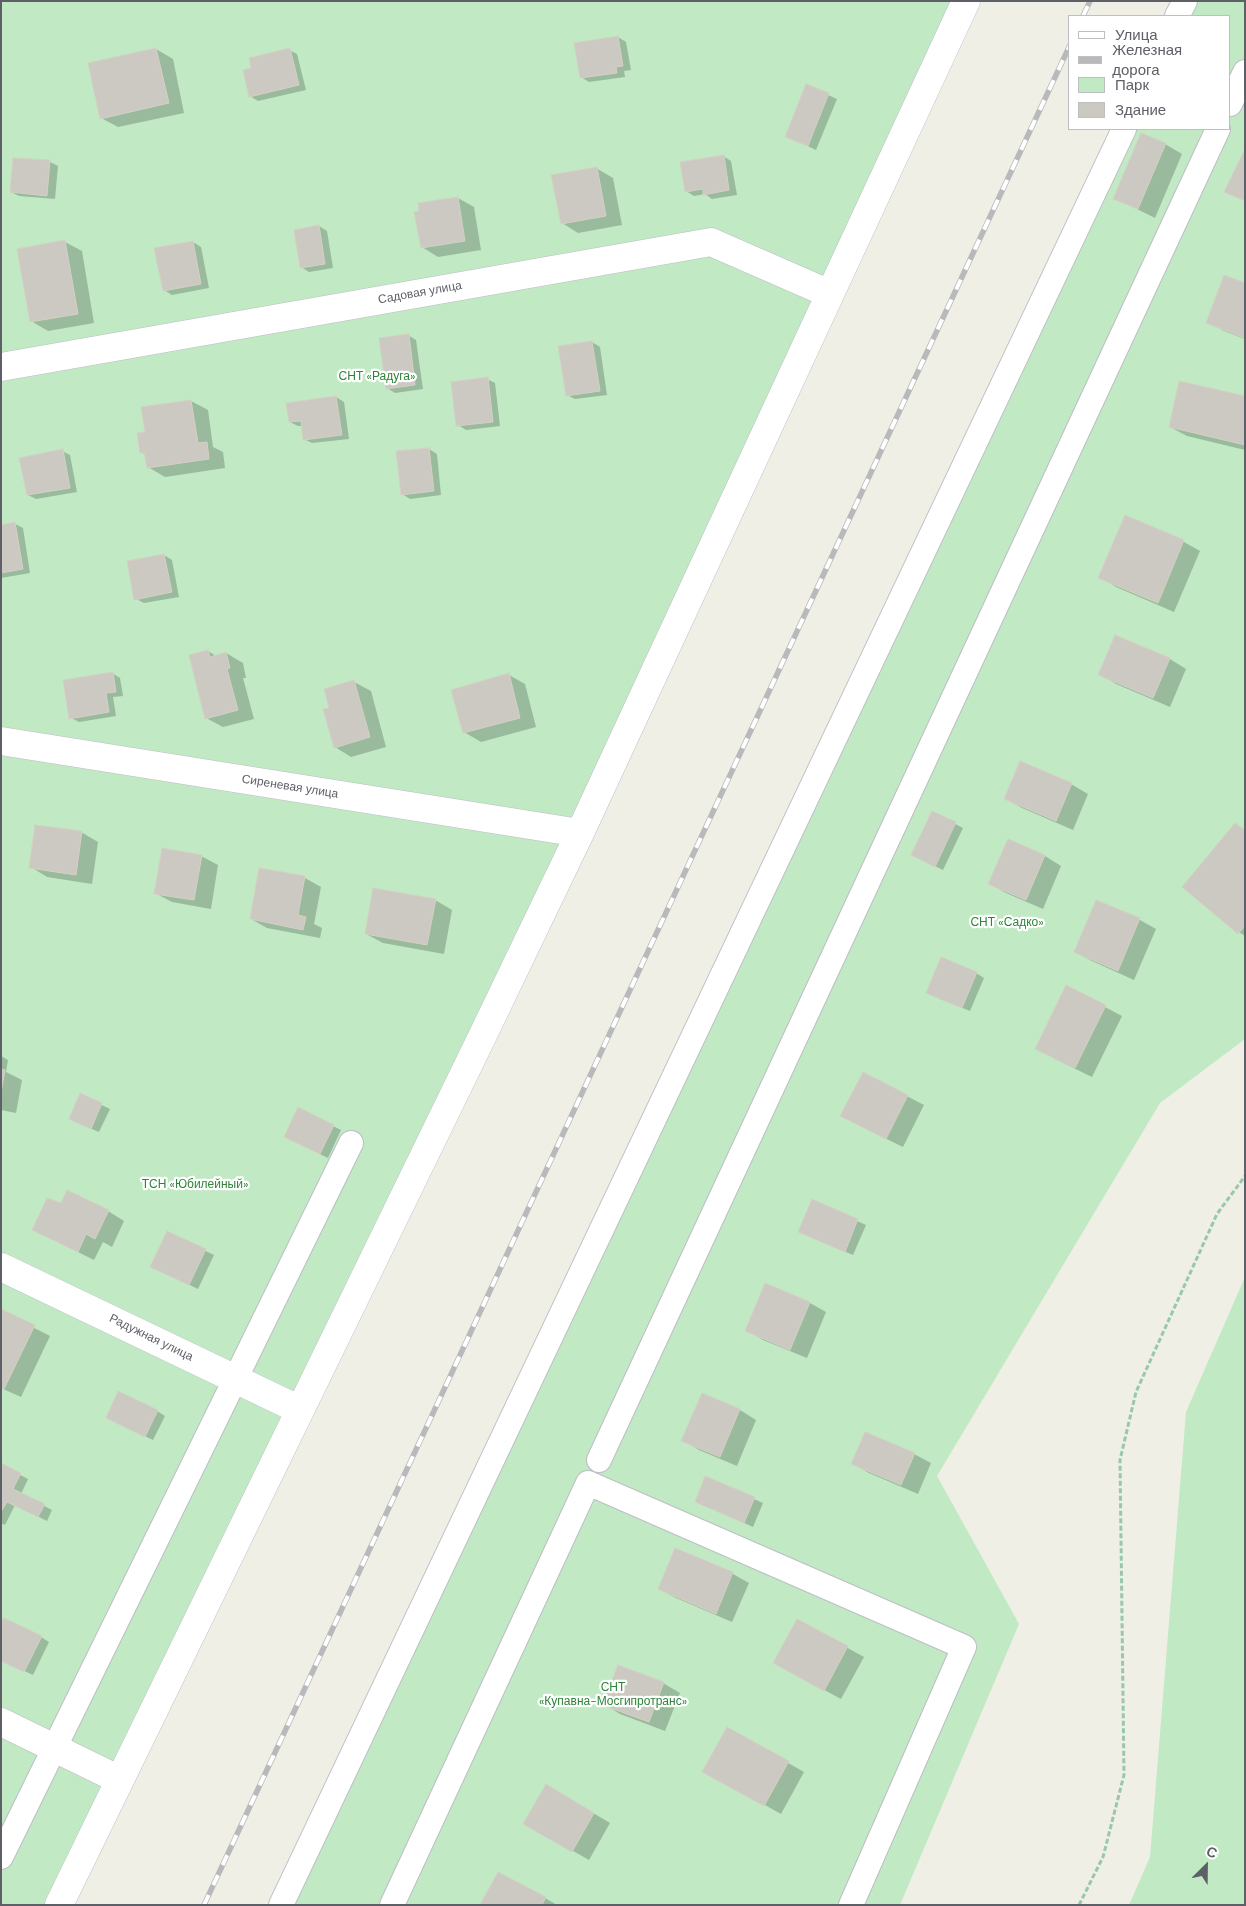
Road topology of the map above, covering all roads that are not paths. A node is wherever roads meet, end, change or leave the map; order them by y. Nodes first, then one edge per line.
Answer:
1 (966, 1) edge
2 (1185, 1) edge
3 (1178, 15) edge
4 (1245, 72) edge
5 (1231, 102) edge
6 (1124, 130) edge
7 (1218, 130) edge
8 (830, 294) junction
9 (1, 367) edge
10 (1, 741) edge
11 (580, 833) junction
12 (351, 1143) dead end
13 (1, 1267) edge
14 (236, 1379) junction
15 (300, 1410) junction
16 (599, 1460) dead end
17 (1, 1722) edge
18 (55, 1748) junction
19 (120, 1780) junction
20 (1, 1857) edge
21 (59, 1905) edge
22 (281, 1905) edge
23 (392, 1905) edge
24 (851, 1905) edge

1 - 8 street
2 - 3 lane
4 - 5 lane
6 - 22 lane
7 - 16 lane
8 - 9 street, Садовая улица
8 - 11 street
10 - 11 street, Сиреневая улица
11 - 15 street
12 - 14 lane
13 - 14 street, Радужная улица
14 - 15 street, Радужная улица
14 - 18 lane
15 - 19 street
17 - 18 street
18 - 19 street
18 - 20 lane
19 - 21 street
23 - 24 lane

